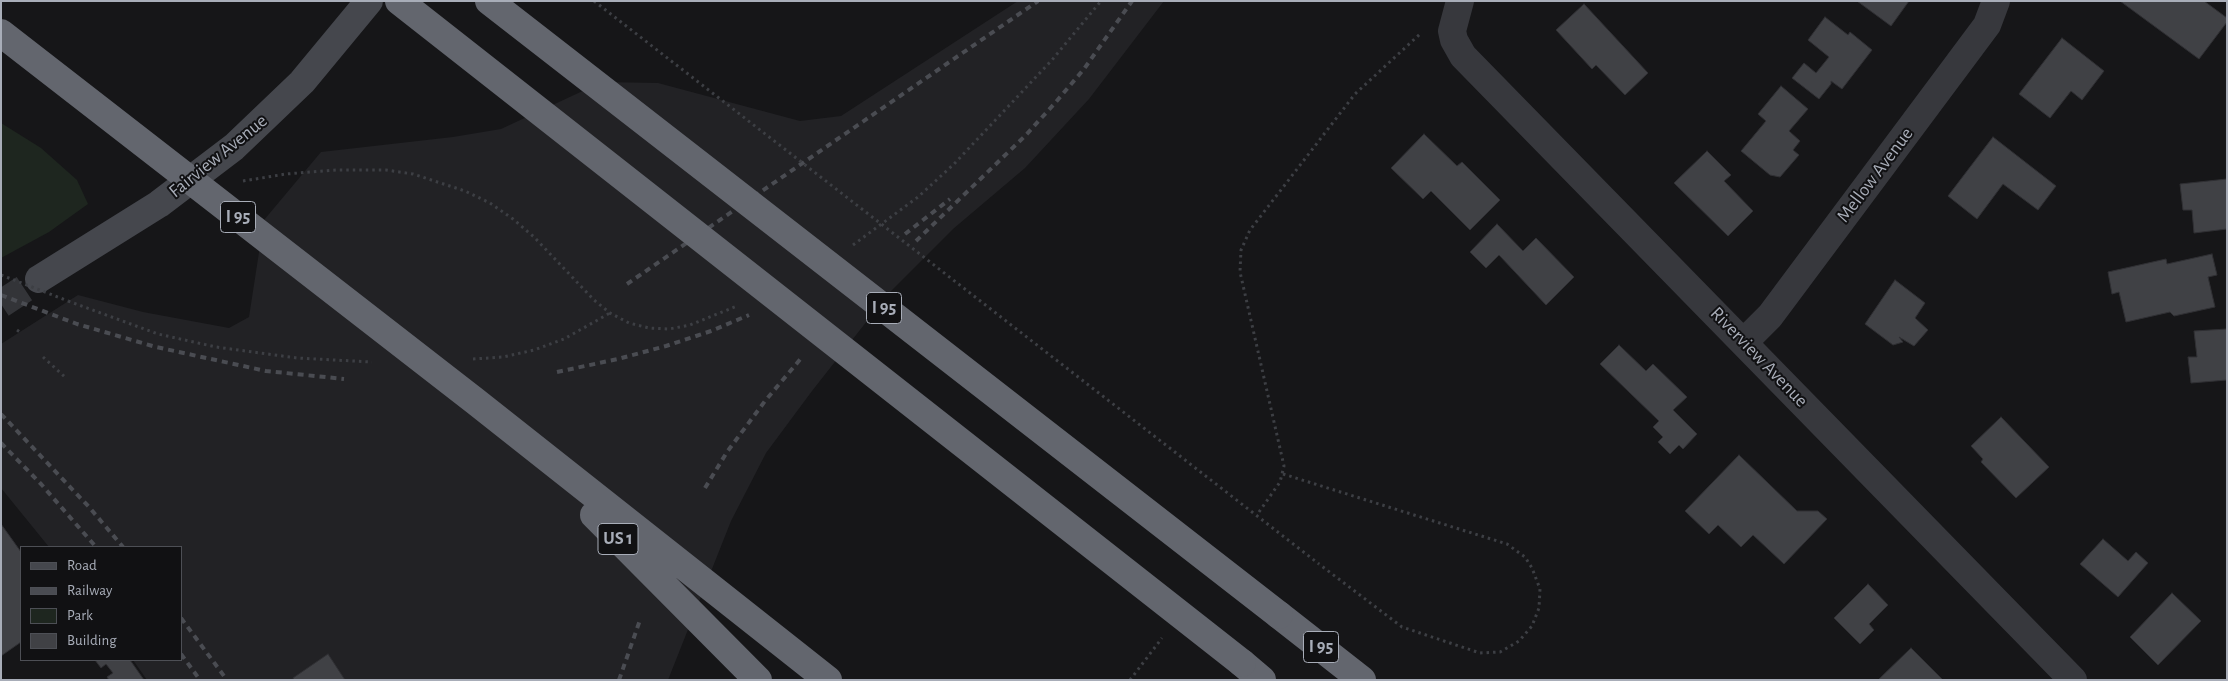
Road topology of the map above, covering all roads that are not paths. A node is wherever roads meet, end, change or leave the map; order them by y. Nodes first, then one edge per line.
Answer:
1 (369, 1) edge
2 (400, 1) edge
3 (489, 1) edge
4 (1996, 2) edge
5 (1455, 16) edge
6 (1, 32) edge
7 (39, 279) tunnel mouth
8 (1744, 342) junction
9 (475, 401) junction
10 (1252, 671) edge
11 (758, 680) edge
12 (828, 680) edge
13 (1362, 680) edge
14 (2073, 680) edge

1 - 7 street, Fairview Avenue
2 - 10 highway, bridge
3 - 13 highway, I 95, bridge
4 - 8 street, Mellow Avenue
5 - 8 street, Riverview Avenue
6 - 9 highway, I 95, bridge
8 - 14 street, Riverview Avenue
9 - 11 highway, US 1, bridge
9 - 12 highway, I 95, bridge

